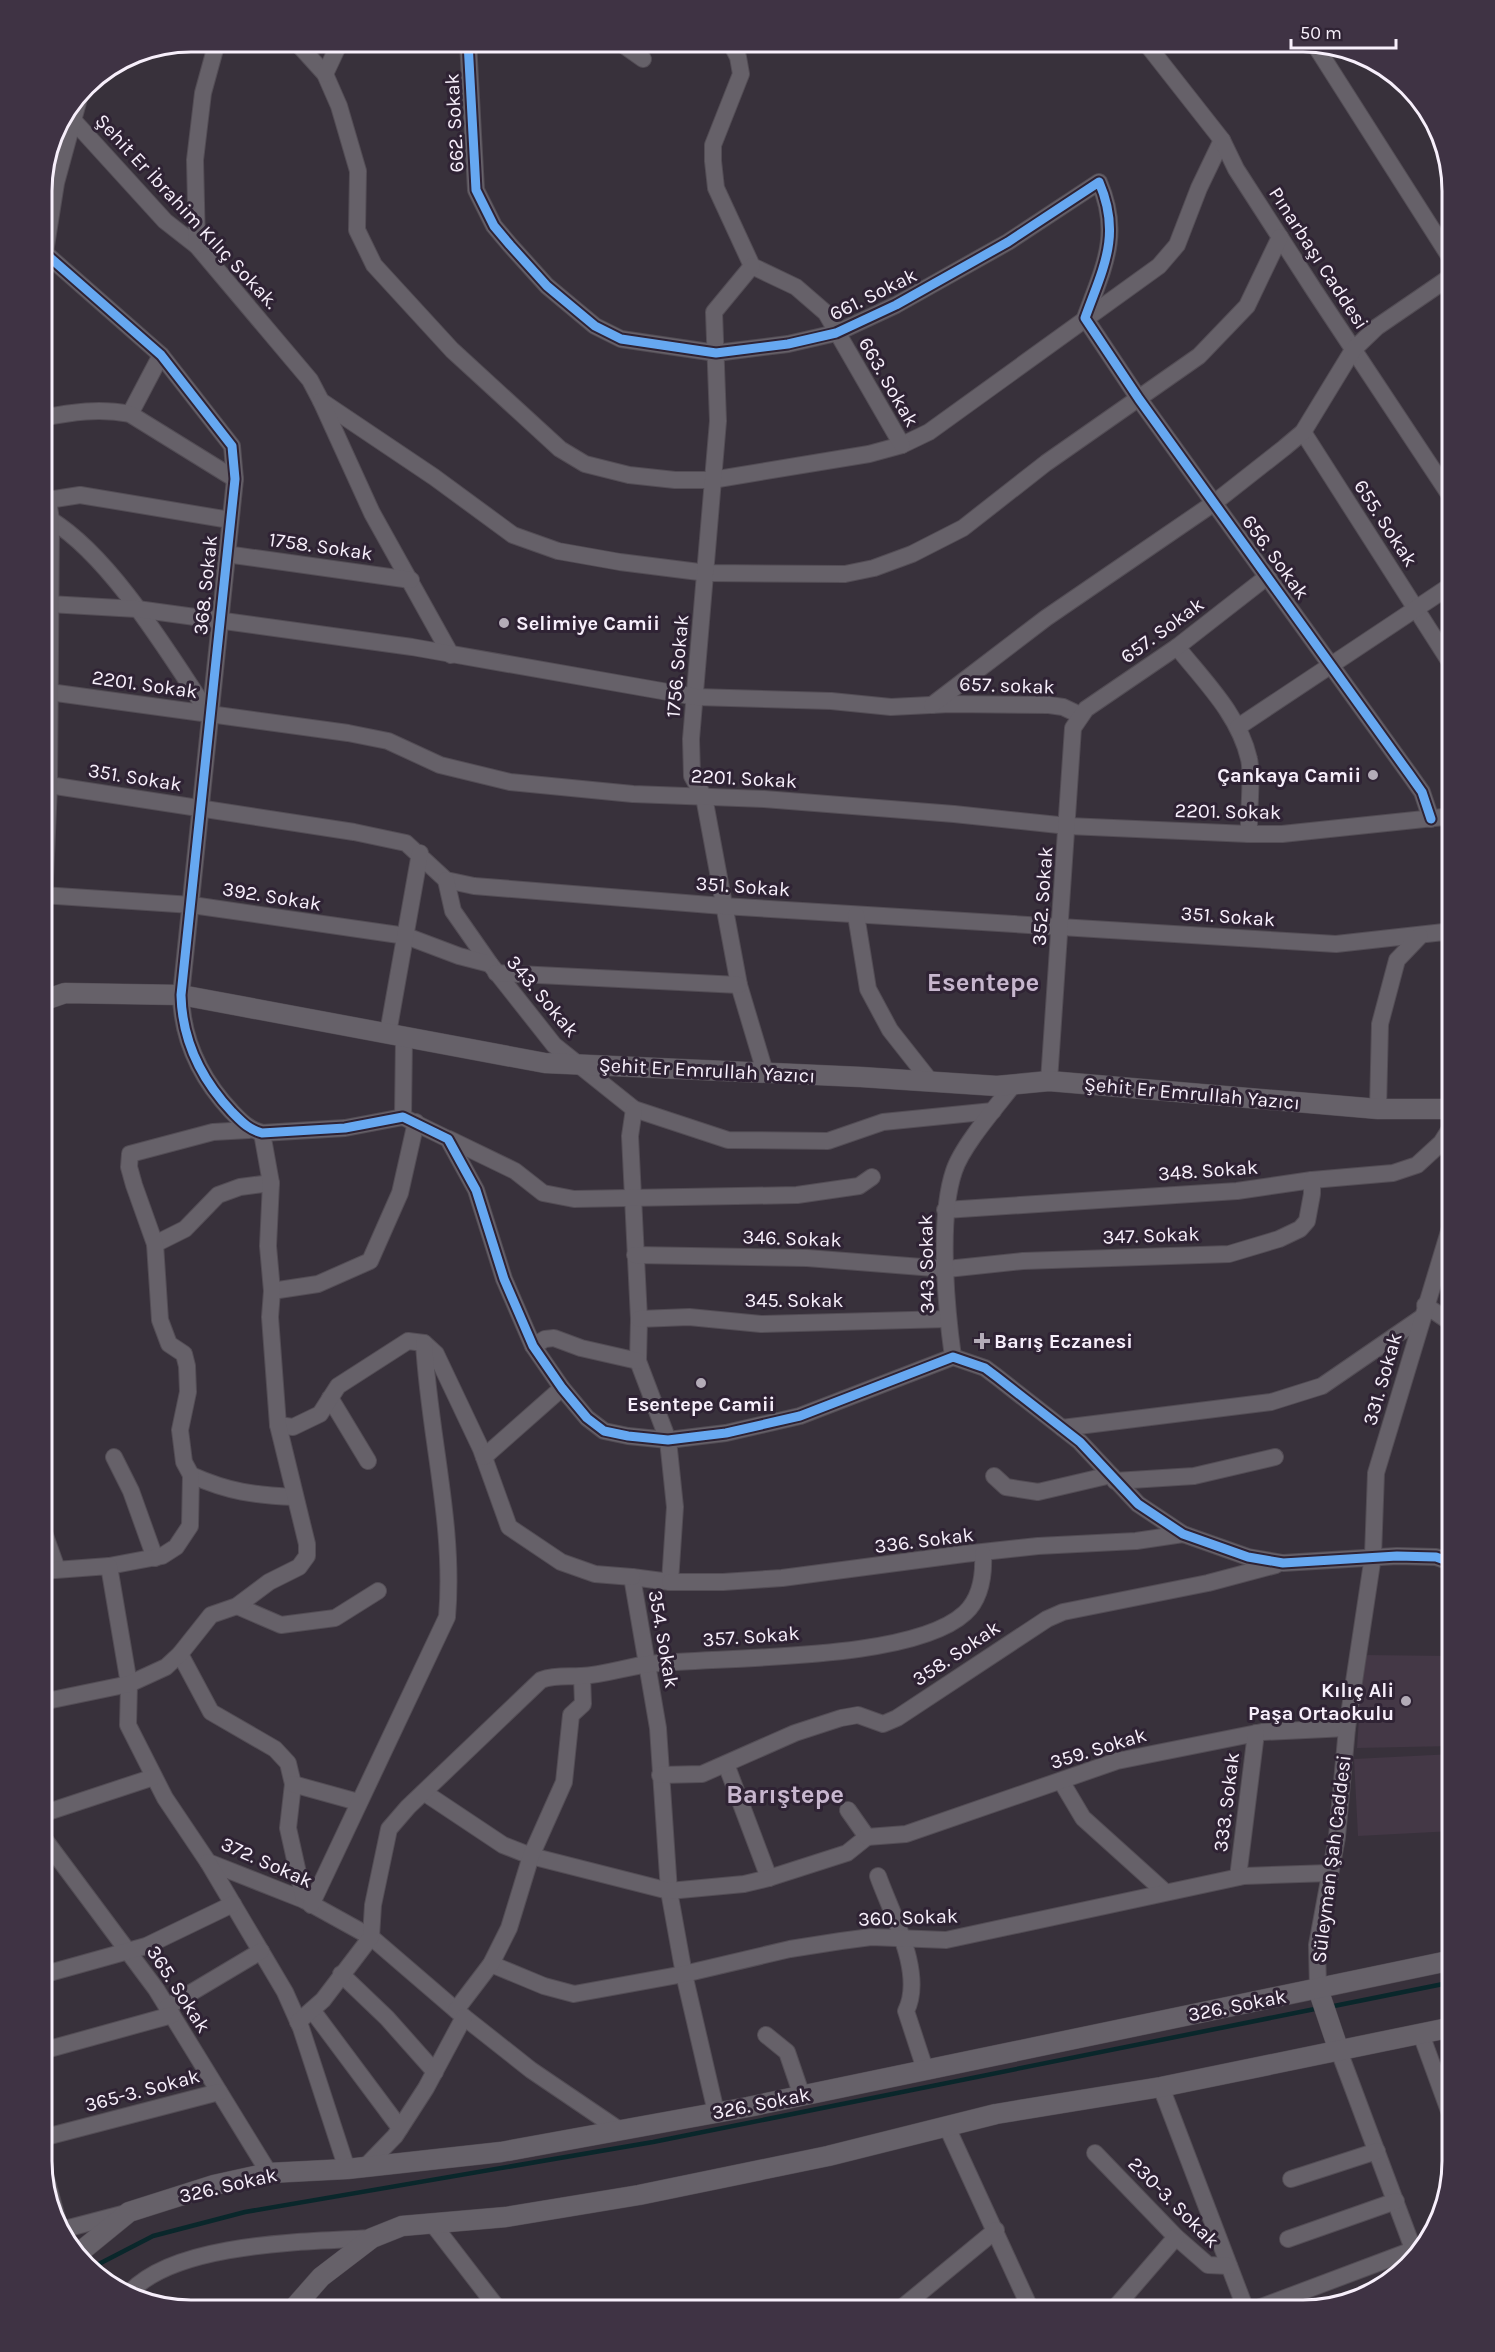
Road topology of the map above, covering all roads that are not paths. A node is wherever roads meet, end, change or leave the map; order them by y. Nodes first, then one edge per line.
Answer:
1 (214, 53) edge
2 (306, 53) edge
3 (335, 53) edge
4 (469, 53) edge
5 (635, 53) edge
6 (736, 53) edge
7 (1154, 53) edge
8 (1320, 54) edge
9 (643, 59) dead end
10 (325, 74) junction
11 (73, 120) joint
12 (1222, 140) junction
13 (481, 201) joint
14 (53, 204) edge
15 (1280, 237) junction
16 (1442, 245) edge
17 (197, 246) junction
18 (53, 260) edge
19 (752, 266) junction
20 (1442, 283) edge
21 (1085, 318) junction
22 (836, 333) junction
23 (1353, 350) junction
24 (716, 353) junction
25 (161, 355) junction
26 (1139, 399) junction
27 (321, 401) junction
28 (130, 414) junction
29 (53, 416) edge
30 (1303, 432) junction
31 (902, 445) junction
32 (235, 479) junction
33 (712, 480) junction
34 (1442, 484) edge
35 (53, 494) edge
36 (1214, 503) junction
37 (230, 520) junction
38 (53, 521) edge
39 (226, 554) junction
40 (707, 573) junction
41 (1268, 576) junction
42 (411, 580) junction
43 (1442, 591) edge
44 (53, 604) edge
45 (1415, 608) junction
46 (137, 609) junction
47 (220, 620) junction
48 (1177, 647) junction
49 (1442, 650) edge
50 (451, 655) junction
51 (1331, 664) junction
52 (53, 692) edge
53 (696, 697) junction
54 (931, 705) junction
55 (209, 714) junction
56 (1080, 715) junction
57 (1238, 727) junction
58 (53, 778) edge
59 (704, 797) junction
60 (202, 808) junction
61 (1442, 818) edge
62 (1431, 819) junction
63 (1068, 826) junction
64 (1249, 834) junction
65 (420, 853) junction
66 (446, 880) junction
67 (53, 896) edge
68 (192, 905) junction
69 (723, 906) junction
70 (856, 915) junction
71 (1061, 927) junction
72 (1442, 933) edge
73 (406, 936) junction
74 (1420, 936) junction
75 (493, 968) junction
76 (739, 985) junction
77 (181, 995) junction
78 (53, 997) edge
79 (396, 1036) junction
80 (576, 1064) junction
81 (765, 1072) junction
82 (1049, 1081) junction
83 (931, 1082) junction
84 (1014, 1084) junction
85 (634, 1109) junction
86 (1378, 1109) junction
87 (1442, 1109) edge
88 (993, 1111) junction
89 (409, 1119) junction
90 (256, 1131) junction
91 (448, 1139) junction
92 (1442, 1141) edge
93 (872, 1177) dead end
94 (1312, 1180) junction
95 (271, 1182) junction
96 (633, 1199) junction
97 (945, 1210) junction
98 (155, 1244) junction
99 (1442, 1252) edge
100 (635, 1255) junction
101 (947, 1269) junction
102 (272, 1291) junction
103 (1423, 1312) junction
104 (639, 1319) junction
105 (948, 1319) junction
106 (1442, 1320) edge
107 (424, 1344) junction
108 (533, 1346) junction
109 (953, 1357) junction
110 (638, 1361) junction
111 (562, 1388) junction
112 (330, 1398) junction
113 (278, 1425) junction
114 (1062, 1428) junction
115 (668, 1440) junction
116 (114, 1456) dead end
117 (484, 1457) junction
118 (1275, 1457) dead end
119 (368, 1461) dead end
120 (191, 1475) junction
121 (994, 1476) dead end
122 (1113, 1478) junction
123 (294, 1497) junction
124 (1183, 1534) junction
125 (983, 1554) junction
126 (1373, 1556) junction
127 (155, 1558) junction
128 (1442, 1559) edge
129 (1283, 1563) junction
130 (109, 1566) junction
131 (52, 1570) edge
132 (632, 1577) junction
133 (670, 1582) junction
134 (378, 1591) dead end
135 (237, 1606) junction
136 (180, 1654) junction
137 (648, 1664) junction
138 (582, 1676) junction
139 (129, 1684) junction
140 (52, 1700) edge
141 (1347, 1728) junction
142 (1256, 1733) junction
143 (726, 1764) junction
144 (660, 1775) junction
145 (154, 1777) junction
146 (1061, 1781) junction
147 (293, 1784) junction
148 (425, 1793) junction
149 (358, 1802) junction
150 (848, 1810) dead end
151 (52, 1811) edge
152 (867, 1837) junction
153 (52, 1849) edge
154 (531, 1856) junction
155 (208, 1862) junction
156 (1330, 1873) junction
157 (879, 1876) dead end
158 (1238, 1877) junction
159 (769, 1878) junction
160 (669, 1891) junction
161 (1165, 1892) junction
162 (308, 1903) junction
163 (233, 1904) junction
164 (370, 1937) junction
165 (905, 1941) junction
166 (130, 1951) junction
167 (261, 1951) junction
168 (1442, 1962) edge
169 (491, 1964) junction
170 (52, 1972) edge
171 (341, 1974) junction
172 (684, 1974) junction
173 (1318, 1989) junction
174 (312, 2010) junction
175 (169, 2011) junction
176 (460, 2013) junction
177 (298, 2022) junction
178 (1442, 2029) edge
179 (1421, 2034) junction
180 (766, 2035) dead end
181 (52, 2048) edge
182 (1339, 2051) junction
183 (926, 2069) junction
184 (435, 2072) junction
185 (1161, 2087) junction
186 (219, 2092) junction
187 (1442, 2092) edge
188 (802, 2096) junction
189 (716, 2112) junction
190 (947, 2127) junction
191 (400, 2128) junction
192 (618, 2129) junction
193 (52, 2135) edge
194 (1377, 2151) junction
195 (1095, 2153) dead end
196 (356, 2168) junction
197 (269, 2173) junction
198 (1291, 2179) dead end
199 (1396, 2201) junction
200 (129, 2212) junction
201 (432, 2223) junction
202 (70, 2227) edge
203 (996, 2230) junction
204 (1176, 2237) junction
205 (372, 2238) junction
206 (1288, 2239) dead end
207 (1415, 2243) edge
208 (84, 2249) edge
209 (1407, 2253) edge
210 (1229, 2266) junction
211 (135, 2287) edge
212 (302, 2299) edge
213 (491, 2299) edge
214 (912, 2300) edge
215 (1027, 2300) edge
216 (1122, 2300) edge
217 (1242, 2300) edge
218 (1280, 2300) edge

1 - 17 street
2 - 10 street
3 - 10 street
4 - 13 street, 662. Sokak
5 - 9 street
6 - 19 street
7 - 12 street, Pınarbaşı Caddesi
8 - 16 street
10 - 33 street
11 - 14 street
11 - 17 street, Şehit Er İbrahim Kılıç Sokak.
12 - 15 street, Pınarbaşı Caddesi
12 - 21 street
13 - 24 street, 661. Sokak
15 - 23 street, Pınarbaşı Caddesi
15 - 26 street, Şehit Er İbrahim Kılıç Sokak.
17 - 27 street, Şehit Er İbrahim Kılıç Sokak.
18 - 25 street, 368. Sokak
19 - 22 street, 663. Sokak
19 - 24 street, 1756. Sokak
20 - 23 street
21 - 22 street, 661. Sokak
21 - 26 street, 656. Sokak
21 - 31 street
22 - 24 street, 661. Sokak
22 - 31 street, 663. Sokak
23 - 30 street
23 - 34 street, Pınarbaşı Caddesi
24 - 33 street, 1756. Sokak
25 - 28 street
25 - 32 street, 368. Sokak
26 - 36 street, 656. Sokak
26 - 40 street, Şehit Er İbrahim Kılıç Sokak.
27 - 40 street, Şehit Er İbrahim Kılıç Sokak.
27 - 42 street
28 - 29 street
28 - 32 street
30 - 36 street
30 - 45 street, 655. Sokak
31 - 33 street
32 - 37 street, 368. Sokak
33 - 40 street, 1756. Sokak
35 - 37 street
36 - 41 street, 656. Sokak
36 - 54 street
37 - 39 street, 368. Sokak
38 - 46 street
39 - 42 street, 1758. Sokak
39 - 47 street, 368. Sokak
40 - 53 street, 1756. Sokak
41 - 48 street, 657. Sokak
41 - 51 street, 656. Sokak
42 - 50 street
43 - 45 street
44 - 46 street, 657. sokak
45 - 49 street, 655. Sokak
45 - 51 street
46 - 47 street, 657. sokak
46 - 55 street
47 - 50 street, 657. sokak
47 - 55 street, 368. Sokak
48 - 56 street, 657. Sokak
48 - 57 street
50 - 53 street, 657. sokak
51 - 57 street
51 - 62 street, 656. Sokak
52 - 55 street, 2201. Sokak
53 - 54 street, 657. sokak
53 - 59 street, 1756. Sokak
54 - 56 street, 657. sokak
55 - 59 street, 2201. Sokak
55 - 60 street, 368. Sokak
56 - 63 street, 352. Sokak
57 - 64 street
58 - 60 street, 351. Sokak
59 - 63 street, 2201. Sokak
59 - 69 street, 1756. Sokak
60 - 65 street, 351. Sokak
60 - 68 street, 368. Sokak
61 - 62 street, 2201. Sokak
62 - 64 street, 2201. Sokak
63 - 64 street, 2201. Sokak
63 - 71 street, 352. Sokak
65 - 66 street, 351. Sokak
65 - 73 street
66 - 69 street, 351. Sokak
66 - 75 street, 343. Sokak
67 - 68 street, 392. Sokak
68 - 73 street, 392. Sokak
68 - 77 street, 368. Sokak
69 - 70 street, 351. Sokak
69 - 76 street, 1756. Sokak
70 - 71 street, 351. Sokak
70 - 83 street
71 - 74 street, 351. Sokak
71 - 82 street, 352. Sokak
72 - 74 street, 351. Sokak
73 - 75 street, 392. Sokak
73 - 79 street
74 - 86 street
75 - 76 street, 392. Sokak
75 - 80 street, 343. Sokak
76 - 81 street, 1756. Sokak
77 - 78 street, Şehit Er Emrullah Yazıcı
77 - 79 street, Şehit Er Emrullah Yazıcı
77 - 90 street, 368. Sokak
79 - 80 street, Şehit Er Emrullah Yazıcı
79 - 89 street
80 - 81 street, Şehit Er Emrullah Yazıcı
80 - 85 street, 343. Sokak
81 - 83 street, Şehit Er Emrullah Yazıcı
82 - 84 street, Şehit Er Emrullah Yazıcı
82 - 86 street, Şehit Er Emrullah Yazıcı
83 - 84 street, Şehit Er Emrullah Yazıcı
84 - 88 street, 343. Sokak
85 - 88 street, 343. Sokak
85 - 96 street, 354. Sokak
86 - 87 street, Şehit Er Emrullah Yazıcı
88 - 97 street, 343. Sokak
89 - 90 street
89 - 91 street
89 - 102 street
90 - 95 street
90 - 98 street
91 - 96 street
91 - 108 street
92 - 94 street, 348. Sokak
93 - 96 street
94 - 97 street, 348. Sokak
94 - 101 street, 347. Sokak
95 - 98 street
95 - 102 street
96 - 100 street, 354. Sokak
97 - 101 street, 343. Sokak
98 - 120 street
99 - 103 street, 331. Sokak
100 - 101 street, 346. Sokak
100 - 104 street, 354. Sokak
101 - 105 street, 343. Sokak
102 - 113 street
103 - 106 street
103 - 114 street
103 - 126 street, 331. Sokak
104 - 105 street, 345. Sokak
104 - 110 street, 354. Sokak
105 - 109 street, 343. Sokak
107 - 112 street
107 - 117 street
107 - 149 street
108 - 110 street
108 - 111 street
109 - 114 street
109 - 115 street
110 - 115 street, 354. Sokak
111 - 115 street
111 - 117 street
112 - 113 street
112 - 119 street
113 - 123 street
114 - 122 street
115 - 133 street, 354. Sokak
116 - 127 street
117 - 132 street
118 - 122 street
120 - 123 street
120 - 127 street
121 - 122 street
122 - 124 street
123 - 135 street
124 - 125 street, 336. Sokak
124 - 129 street
125 - 133 street, 336. Sokak
125 - 137 street, 357. Sokak
126 - 128 street
126 - 129 street
126 - 141 street, Süleyman Şah Caddesi
127 - 130 street
129 - 143 street, 358. Sokak
130 - 131 street
130 - 139 street, 372. Sokak
132 - 133 street, 354. Sokak
132 - 137 street, 354. Sokak
134 - 135 street
135 - 136 street
136 - 139 street
136 - 147 street
137 - 138 street, 357. Sokak
137 - 144 street, 354. Sokak
138 - 148 street, 357. Sokak
138 - 154 street
139 - 140 street
139 - 145 street, 372. Sokak
141 - 142 street, 359. Sokak
141 - 156 street, Süleyman Şah Caddesi
142 - 146 street, 359. Sokak
142 - 158 street, 333. Sokak
143 - 144 street, 358. Sokak
143 - 159 street
144 - 160 street, 354. Sokak
145 - 151 street
145 - 155 street, 372. Sokak
146 - 152 street, 359. Sokak
146 - 161 street
147 - 149 street
147 - 162 street
148 - 154 street
148 - 164 street, 357. Sokak
149 - 162 street
150 - 152 street
152 - 159 street
153 - 166 street, 365. Sokak
154 - 160 street
154 - 169 street
155 - 162 street, 372. Sokak
155 - 163 street
156 - 158 street, 360. Sokak
156 - 173 street, Süleyman Şah Caddesi
157 - 165 street
158 - 161 street, 360. Sokak
159 - 160 street
160 - 172 street, 354. Sokak
161 - 165 street, 360. Sokak
162 - 164 street, 372. Sokak
163 - 166 street
163 - 167 street
164 - 171 street
164 - 176 street, 372. Sokak
165 - 172 street, 360. Sokak
165 - 183 street
166 - 170 street
166 - 175 street, 365. Sokak
167 - 175 street
167 - 177 street
168 - 173 street, 326. Sokak
169 - 172 street, 360. Sokak
169 - 176 street
171 - 174 street
171 - 184 street
172 - 189 street, 354. Sokak
173 - 182 street, Süleyman Şah Caddesi
173 - 183 street, 326. Sokak
174 - 177 street
174 - 191 street
175 - 181 street
175 - 186 street, 365. Sokak
176 - 184 street
176 - 192 street, 372. Sokak
177 - 196 street
178 - 179 street
179 - 182 street
179 - 187 street
180 - 188 street
182 - 185 street
182 - 194 street, Süleyman Şah Caddesi
183 - 188 street, 326. Sokak
184 - 191 street
185 - 190 street
185 - 210 street
186 - 193 street, 365-3. Sokak
186 - 197 street, 365. Sokak
188 - 189 street, 326. Sokak
189 - 192 street, 326. Sokak
190 - 201 street
190 - 203 street
191 - 196 street
192 - 196 street, 326. Sokak
194 - 198 street
194 - 199 street, Süleyman Şah Caddesi
195 - 204 street, 230-3. Sokak
196 - 197 street, 326. Sokak
197 - 200 street, 326. Sokak
199 - 206 street
199 - 207 street, Süleyman Şah Caddesi
200 - 202 street
200 - 208 street, 326. Sokak
201 - 205 street
201 - 213 street
203 - 214 street
203 - 215 street
204 - 210 street, 230-3. Sokak
204 - 216 street
205 - 211 street
205 - 212 street
209 - 218 street
210 - 217 street

